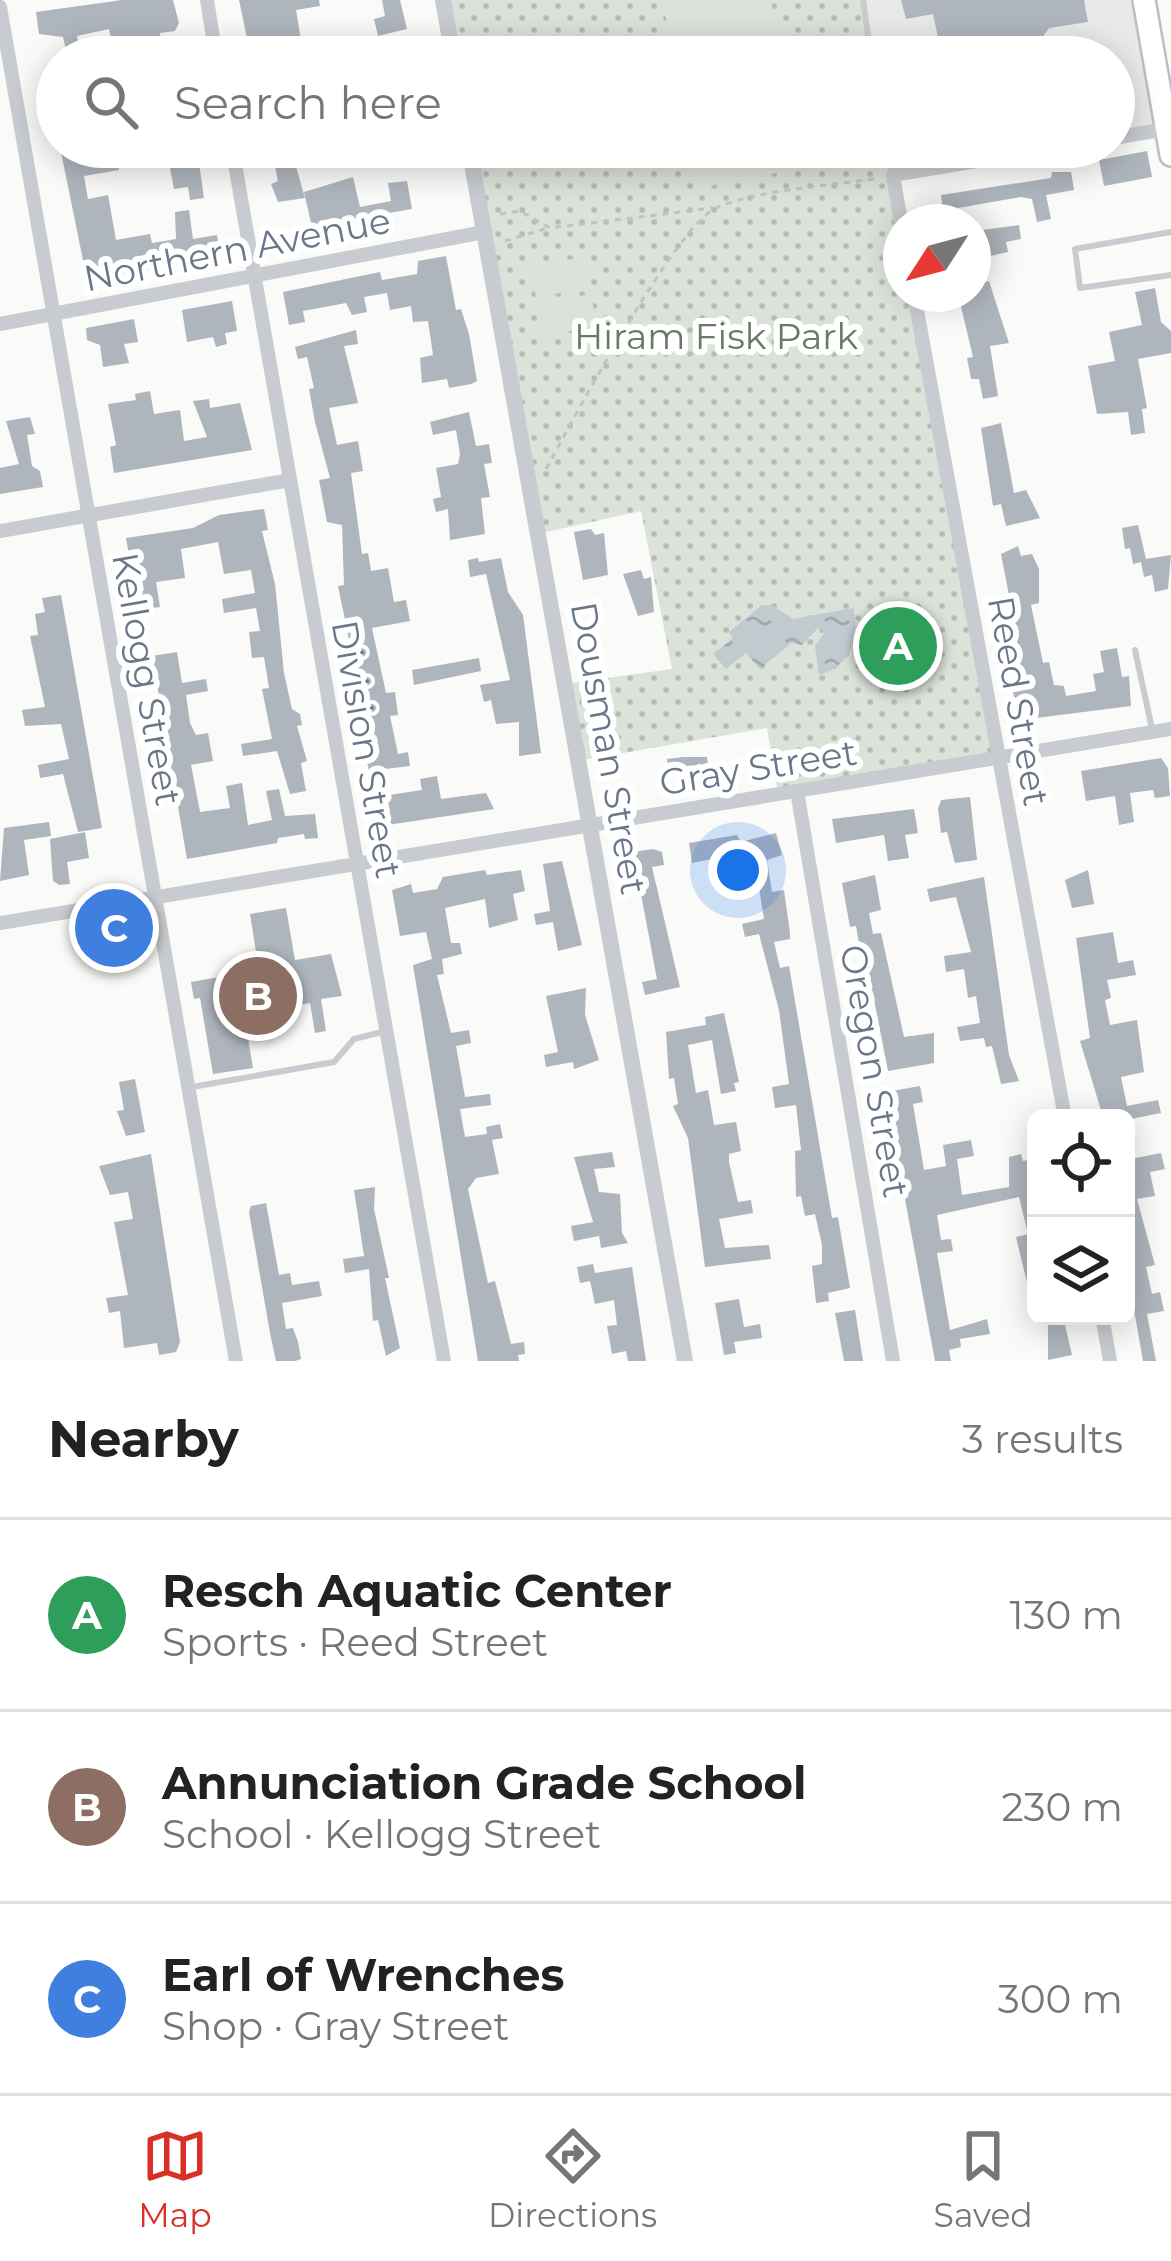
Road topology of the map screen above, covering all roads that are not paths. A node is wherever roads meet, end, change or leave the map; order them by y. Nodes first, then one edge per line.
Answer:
1 (207, 0) edge
2 (443, 0) edge
3 (862, 0) edge
4 (1144, 0) edge
5 (0, 7) edge
6 (213, 36) edge
7 (449, 36) edge
8 (868, 36) edge
9 (1166, 129) junction
10 (1135, 134) edge
11 (1171, 155) edge
12 (236, 168) edge
13 (473, 168) edge
14 (891, 168) edge
15 (939, 168) edge
16 (893, 176) junction
17 (898, 204) edge
18 (484, 232) junction
19 (1171, 232) edge
20 (1171, 275) edge
21 (255, 279) junction
22 (917, 312) edge
23 (53, 314) junction
24 (0, 324) edge
25 (290, 480) junction
26 (88, 515) junction
27 (0, 531) edge
28 (1135, 650) dead end
29 (1171, 729) edge
30 (1152, 732) junction
31 (999, 758) junction
32 (796, 791) junction
33 (588, 826) junction
34 (357, 864) junction
35 (155, 898) junction
36 (0, 923) edge
37 (386, 1031) junction
38 (188, 1088) junction
39 (1063, 1109) edge
40 (1104, 1325) edge
41 (236, 1361) edge
42 (444, 1361) edge
43 (685, 1361) edge
44 (893, 1361) edge
45 (1110, 1361) edge

1 - 6 street
2 - 7 street
3 - 8 lane
4 - 9 main road
5 - 23 street, Kellogg Street
9 - 10 street
9 - 11 main road
12 - 21 street, Division Street
13 - 18 street, Dousman Street
14 - 16 lane
15 - 16 street
16 - 17 street
18 - 21 street, Northern Avenue
18 - 33 street, Dousman Street
19 - 20 lane
21 - 23 street, Northern Avenue
21 - 25 street, Division Street
22 - 31 street, Reed Street
23 - 24 street, Northern Avenue
23 - 26 street, Kellogg Street
25 - 26 street
25 - 34 street, Division Street
26 - 27 street
26 - 35 street, Kellogg Street
28 - 30 lane
29 - 30 street, Gray Street
30 - 31 street, Gray Street
31 - 32 street, Gray Street
31 - 39 street, Reed Street
32 - 33 street, Gray Street
32 - 44 street, Oregon Street
33 - 34 street, Gray Street
33 - 43 street, Dousman Street
34 - 35 street, Gray Street
34 - 37 street, Division Street
35 - 36 street, Gray Street
35 - 38 street, Kellogg Street
37 - 38 lane
37 - 42 street, Division Street
38 - 41 street, Kellogg Street
40 - 45 street

